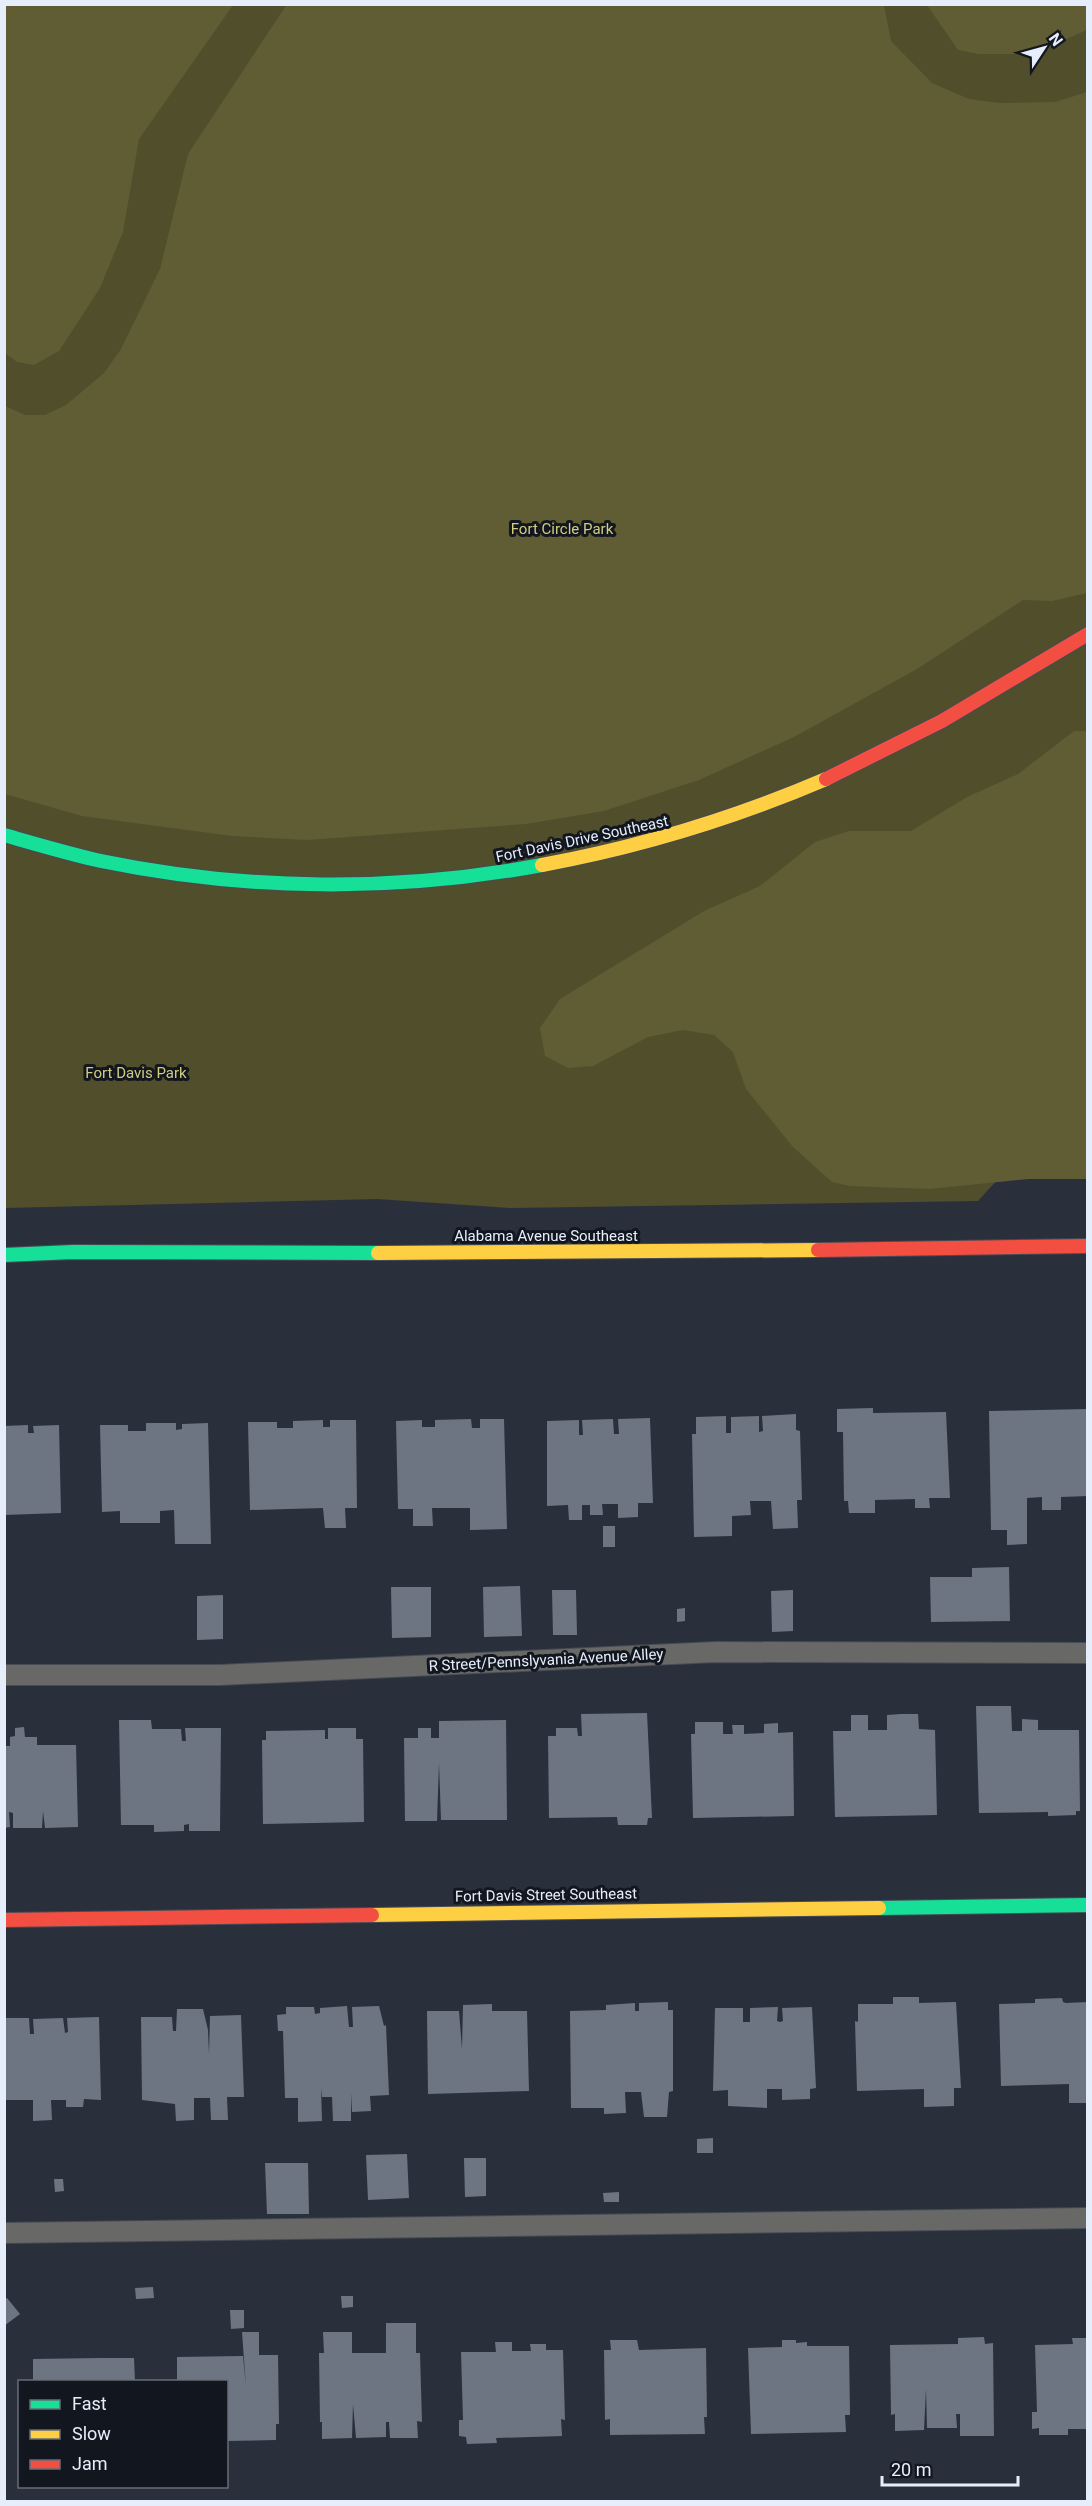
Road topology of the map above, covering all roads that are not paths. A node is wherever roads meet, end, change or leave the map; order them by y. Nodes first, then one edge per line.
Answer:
1 (1088, 634) edge
2 (4, 836) edge
3 (1088, 1246) edge
4 (4, 1255) edge
5 (1088, 1653) edge
6 (4, 1675) edge
7 (1088, 1905) edge
8 (4, 1920) edge
9 (1088, 2218) edge
10 (4, 2233) edge

1 - 2 street, Fort Davis Drive Southeast
3 - 4 street, Alabama Avenue Southeast
5 - 6 lane, R Street/Pennslyvania Avenue Alley
7 - 8 street, Fort Davis Street Southeast
9 - 10 lane

